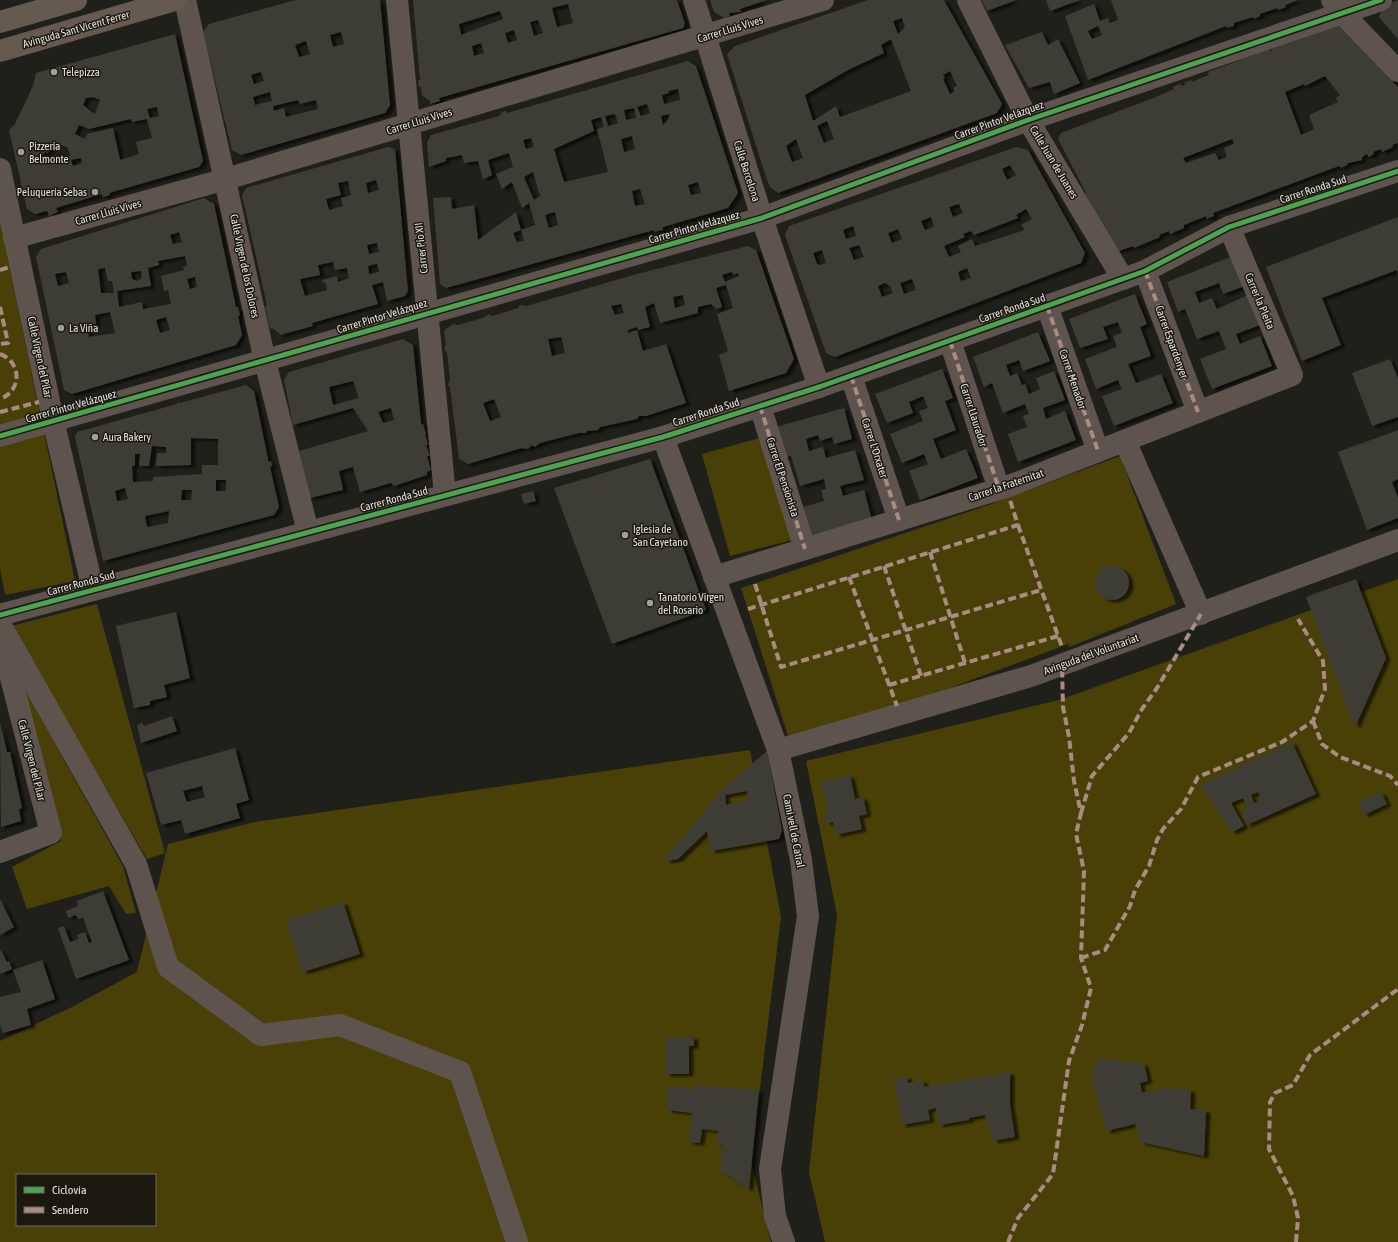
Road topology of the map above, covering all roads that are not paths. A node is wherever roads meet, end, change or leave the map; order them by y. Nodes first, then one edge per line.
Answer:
1 (76, 0) edge
2 (175, 0) edge
3 (185, 0) edge
4 (397, 0) edge
5 (694, 0) edge
6 (823, 0) edge
7 (968, 0) edge
8 (1381, 0) edge
9 (1338, 7) edge
10 (0, 22) edge
11 (705, 36) junction
12 (0, 51) edge
13 (1398, 71) edge
14 (1028, 120) junction
15 (409, 124) junction
16 (0, 169) edge
17 (1398, 172) edge
18 (226, 179) junction
19 (762, 218) junction
20 (1229, 227) junction
21 (14, 238) junction
22 (1145, 271) junction
23 (1124, 279) junction
24 (1048, 306) junction
25 (427, 313) junction
26 (950, 341) junction
27 (265, 362) junction
28 (1292, 375) joint
29 (851, 376) junction
30 (819, 387) junction
31 (760, 406) junction
32 (1198, 412) junction
33 (54, 420) junction
34 (0, 436) edge
35 (663, 437) junction
36 (1125, 441) junction
37 (1098, 451) junction
38 (999, 489) junction
39 (445, 495) junction
40 (899, 520) junction
41 (308, 532) junction
42 (1398, 540) edge
43 (805, 549) junction
44 (714, 577) junction
45 (93, 590) junction
46 (1201, 614) junction
47 (0, 615) edge
48 (0, 624) edge
49 (0, 634) edge
50 (778, 750) junction
51 (0, 852) edge
52 (517, 1242) edge
53 (784, 1242) edge

1 - 10 highway
2 - 12 highway, Avinguda Sant Vicent Ferrer
3 - 18 street, Calle Virgen de los Dolores
4 - 15 street, Carrer Pío XII
5 - 11 street, Calle Barcelona
6 - 11 street, Carrer Lluis Vives
7 - 14 street, Calle Juan de Juanes
8 - 9 street, Carrer Pintor Velázquez
9 - 13 street
9 - 14 street, Carrer Pintor Velázquez
11 - 15 street, Carrer Lluis Vives
11 - 19 street, Calle Barcelona
14 - 19 street, Carrer Pintor Velázquez
14 - 23 street, Calle Juan de Juanes
15 - 18 street, Carrer Lluis Vives
15 - 25 street, Carrer Pío XII
16 - 21 street, Calle Virgen del Pilar
17 - 20 street, Carrer Ronda Sud
18 - 21 street, Carrer Lluis Vives
18 - 27 street, Calle Virgen de los Dolores
19 - 25 street, Carrer Pintor Velázquez
19 - 30 street, Calle Barcelona
20 - 22 street, Carrer Ronda Sud
20 - 28 street, Carrer la Pleita
21 - 33 street, Calle Virgen del Pilar
22 - 23 street, Carrer Ronda Sud
22 - 32 street, Carrer Espardenyer
23 - 24 street, Carrer Ronda Sud
24 - 26 street, Carrer Ronda Sud
24 - 37 street, Carrer Menador
25 - 27 street, Carrer Pintor Velázquez
25 - 39 street, Carrer Pío XII
26 - 29 street, Carrer Ronda Sud
26 - 38 street, Carrer Llaurador
27 - 33 street, Carrer Pintor Velázquez
27 - 41 street, Calle Virgen de los Dolores
28 - 32 street, Carrer la Fraternitat
29 - 30 street, Carrer Ronda Sud
29 - 40 street, Carrer L'Orxater
30 - 31 street, Carrer Ronda Sud
31 - 35 street, Carrer Ronda Sud
31 - 43 street, Carrer El Pensionista
32 - 36 street, Carrer la Fraternitat
33 - 34 street, Carrer Pintor Velázquez
33 - 45 street, Calle Virgen del Pilar
35 - 39 street, Carrer Ronda Sud
35 - 44 street, Camí vell de Catral
36 - 37 street, Carrer la Fraternitat
36 - 46 street
37 - 38 street, Carrer la Fraternitat
38 - 40 street, Carrer la Fraternitat
39 - 41 street, Carrer Ronda Sud
40 - 43 street, Carrer la Fraternitat
41 - 45 street, Carrer Ronda Sud
42 - 46 street, Avinguda del Voluntariat
43 - 44 street, Carrer la Fraternitat
44 - 50 street, Camí vell de Catral
45 - 47 street, Carrer Ronda Sud
46 - 50 street, Avinguda del Voluntariat
48 - 52 street
49 - 51 street, Calle Virgen del Pilar
50 - 53 street, Camí vell de Catral

